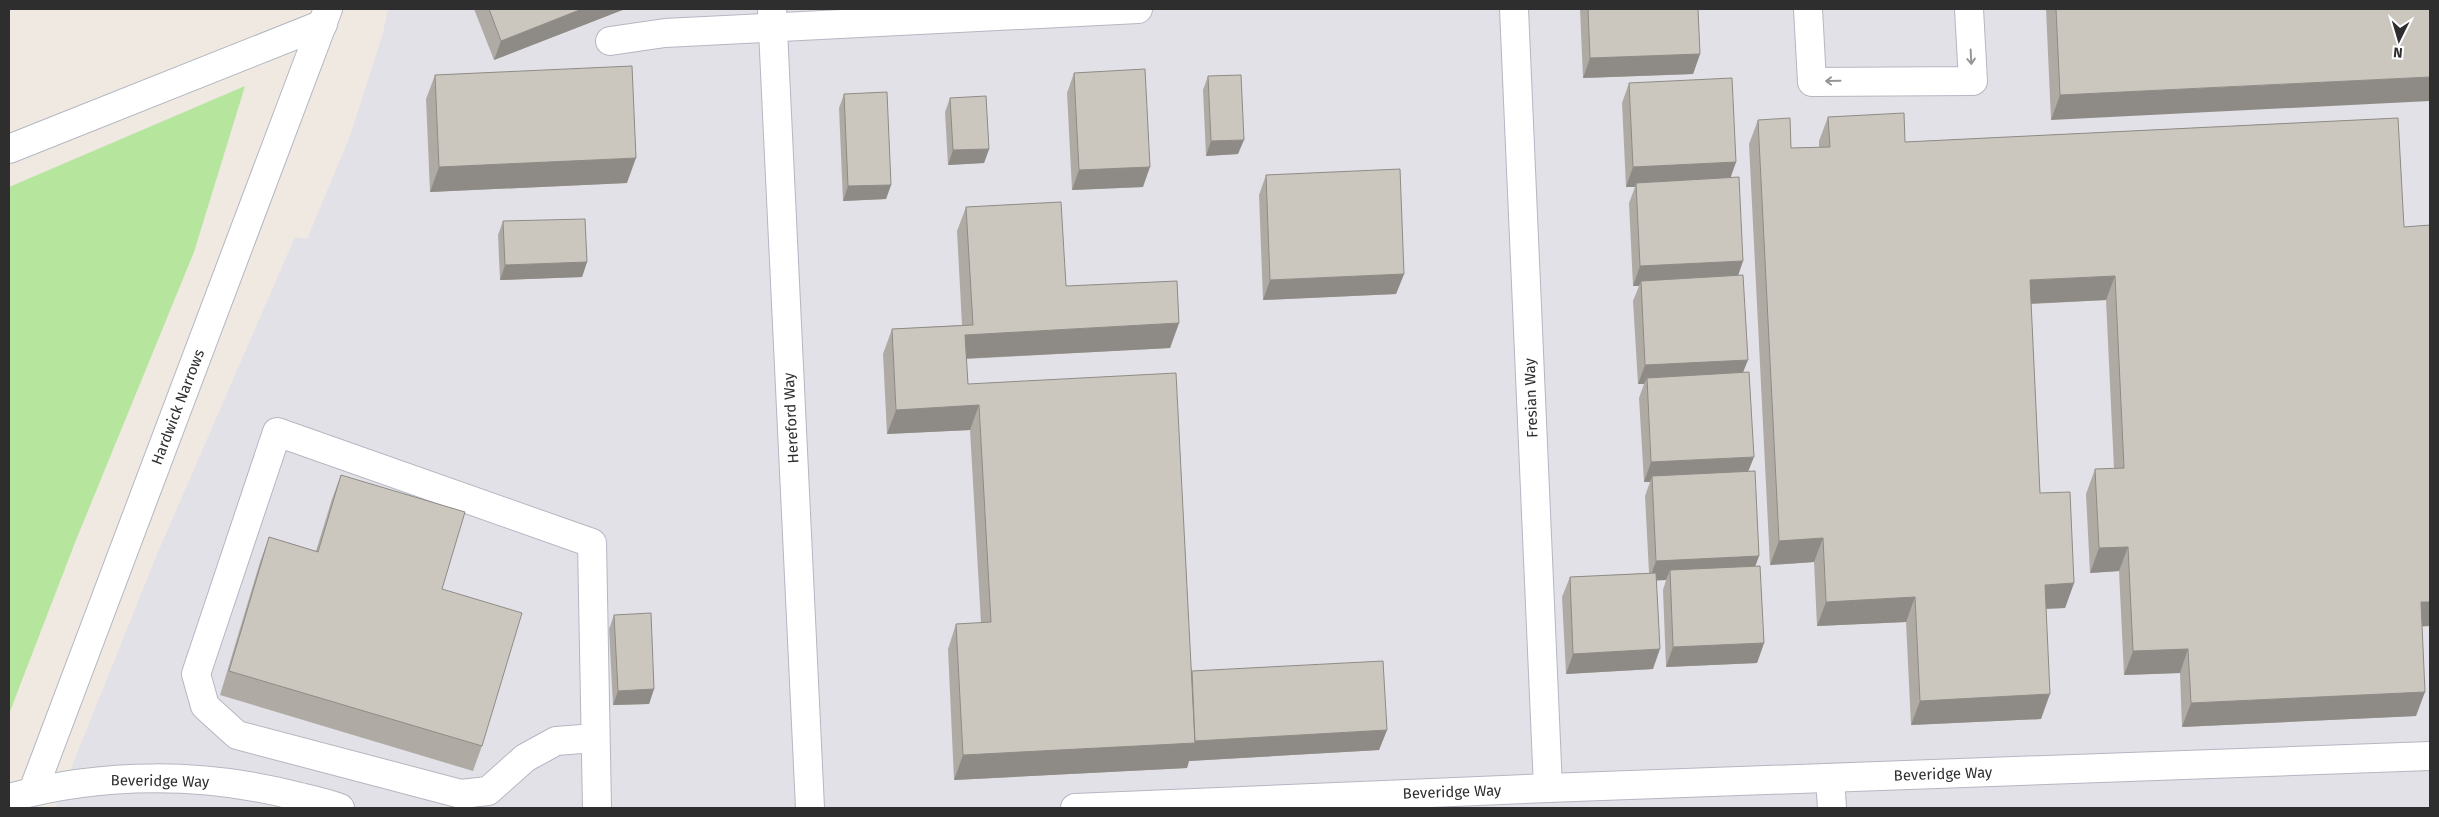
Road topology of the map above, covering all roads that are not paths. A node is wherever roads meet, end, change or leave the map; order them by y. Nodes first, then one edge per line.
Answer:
1 (1138, 9) edge
2 (1514, 9) edge
3 (1808, 9) edge
4 (1969, 9) edge
5 (325, 16) edge
6 (772, 18) edge
7 (610, 41) dead end
8 (9, 150) edge
9 (595, 738) junction
10 (2430, 756) edge
11 (1830, 778) junction
12 (1548, 788) junction
13 (21, 794) edge
14 (1178, 806) edge
15 (340, 808) edge
16 (597, 808) edge
17 (810, 808) edge
18 (1075, 808) edge
19 (1832, 808) edge

1 - 6 street
2 - 12 street, Fresian Way
4 -> 3 street
5 - 8 street
5 - 13 street, Hardwick Narrows
6 - 7 street
6 - 17 street, Hereford Way
9 - 9 street
9 - 16 street
10 - 11 street, Beveridge Way
11 - 12 street, Beveridge Way
11 - 19 street
12 - 14 street, Beveridge Way
13 - 15 street, Beveridge Way
14 - 18 street, Beveridge Way

